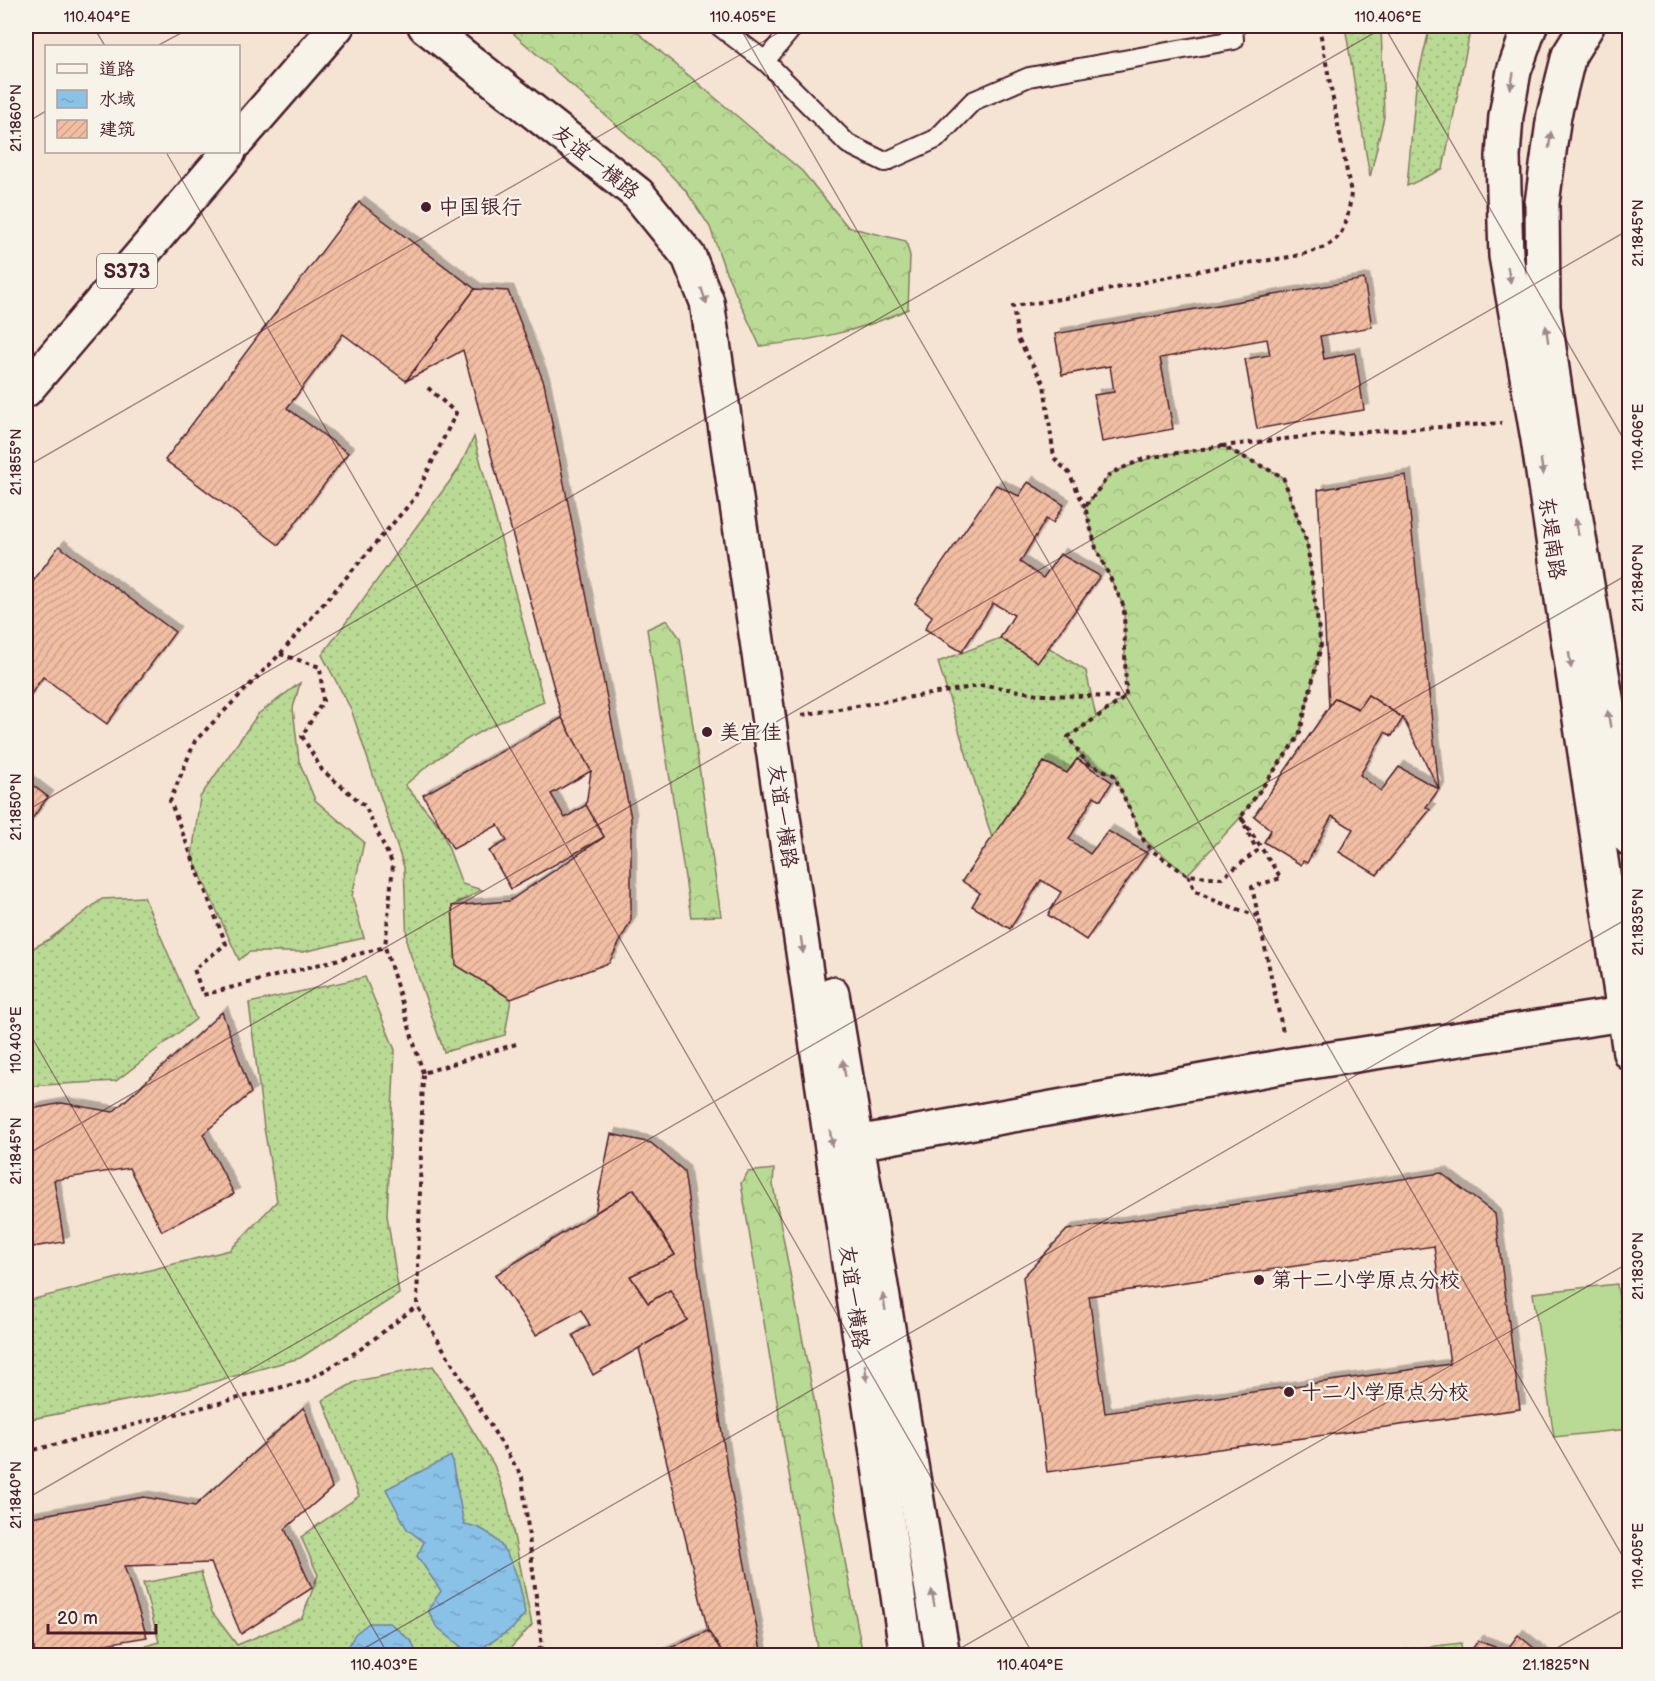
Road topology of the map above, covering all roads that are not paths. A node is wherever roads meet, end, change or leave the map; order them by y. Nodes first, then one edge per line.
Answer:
1 (337, 26) edge
2 (425, 26) edge
3 (453, 26) edge
4 (719, 26) edge
5 (794, 26) edge
6 (1233, 26) edge
7 (1530, 26) edge
8 (1587, 26) edge
9 (765, 62) junction
10 (240, 138) edge
11 (228, 153) edge
12 (26, 390) edge
13 (1629, 839) edge
14 (1623, 1014) junction
15 (1629, 1053) edge
16 (857, 1143) junction
17 (908, 1656) edge
18 (943, 1656) edge

1 - 10 street
2 -> 17 street, 友谊一横路
16 -> 3 street, 友谊一横路
4 - 9 lane
5 - 9 lane
6 - 9 lane
7 -> 14 street, 东堤南路
13 -> 8 street, 东堤南路
11 - 12 street, S373
14 - 15 street, 东堤南路
14 - 16 street
18 -> 16 street, 友谊一横路

